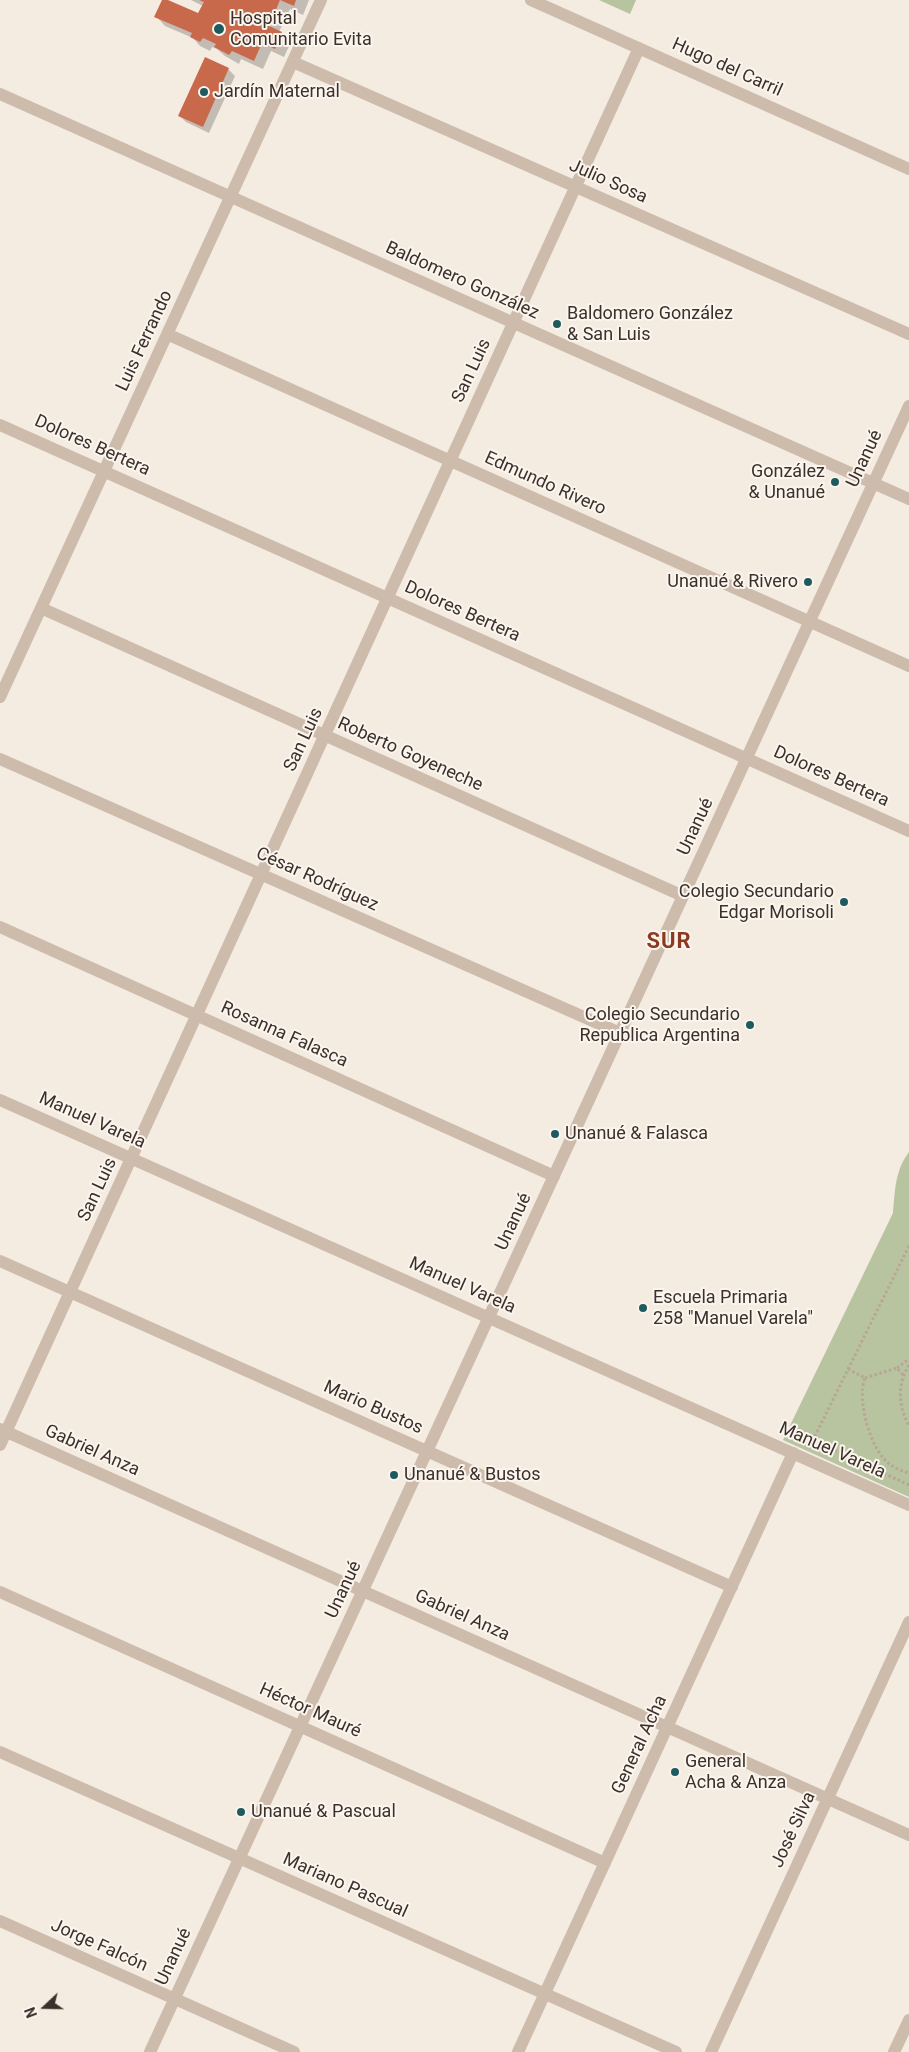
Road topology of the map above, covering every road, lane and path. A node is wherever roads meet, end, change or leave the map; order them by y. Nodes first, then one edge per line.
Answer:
1 (321, 0) edge
2 (531, 0) edge
3 (639, 48) junction
4 (293, 62) junction
5 (0, 94) edge
6 (909, 169) edge
7 (576, 187) junction
8 (231, 197) junction
9 (514, 323) junction
10 (167, 334) junction
11 (909, 334) edge
12 (909, 406) edge
13 (0, 425) edge
14 (450, 461) junction
15 (104, 471) junction
16 (874, 484) junction
17 (909, 500) edge
18 (388, 598) junction
19 (41, 608) junction
20 (810, 622) junction
21 (909, 666) edge
22 (0, 697) edge
23 (325, 736) junction
24 (747, 758) junction
25 (0, 759) edge
26 (909, 831) edge
27 (261, 874) junction
28 (683, 896) junction
29 (0, 927) edge
30 (197, 1015) junction
31 (620, 1033) junction
32 (0, 1100) edge
33 (132, 1158) junction
34 (554, 1176) junction
35 (909, 1246) edge
36 (0, 1261) edge
37 (70, 1292) junction
38 (489, 1317) junction
39 (909, 1359) edge
40 (909, 1365) edge
41 (897, 1368) junction
42 (848, 1369) junction
43 (903, 1375) junction
44 (865, 1378) junction
45 (909, 1426) edge
46 (3, 1431) edge
47 (0, 1445) edge
48 (427, 1451) junction
49 (794, 1453) junction
50 (909, 1474) edge
51 (909, 1485) edge
52 (909, 1504) edge
53 (732, 1587) junction
54 (362, 1591) junction
55 (0, 1592) edge
56 (909, 1622) edge
57 (300, 1726) junction
58 (668, 1727) junction
59 (0, 1752) edge
60 (827, 1799) junction
61 (909, 1835) edge
62 (239, 1858) junction
63 (605, 1863) junction
64 (0, 1921) edge
65 (545, 1994) junction
66 (174, 1999) junction
67 (909, 2020) edge
68 (150, 2052) edge
69 (294, 2052) edge
70 (518, 2052) edge
71 (676, 2052) edge
72 (711, 2052) edge
73 (894, 2052) edge

1 - 4 street, Luis Ferrando
2 - 3 street, Hugo del Carril
3 - 6 street, Hugo del Carril
3 - 7 street, San Luis
4 - 7 street, Julio Sosa
4 - 8 street, Luis Ferrando
5 - 8 street, Baldomero González
7 - 9 street, San Luis
7 - 11 street, Julio Sosa
8 - 9 street, Baldomero González
8 - 10 street, Luis Ferrando
9 - 14 street, San Luis
9 - 16 street, Baldomero González
10 - 14 street, Edmundo Rivero
10 - 15 street, Luis Ferrando
12 - 16 street, Unanué
13 - 15 street, Dolores Bertera
14 - 18 street, San Luis
14 - 20 street, Edmundo Rivero
15 - 18 street, Dolores Bertera
15 - 19 street, Luis Ferrando
16 - 17 street, Baldomero González
16 - 20 street, Unanué
18 - 23 street, San Luis
18 - 24 street, Dolores Bertera
19 - 22 street, Luis Ferrando
19 - 23 street, Roberto Goyeneche
20 - 21 street, Edmundo Rivero
20 - 24 street, Unanué
23 - 27 street, San Luis
23 - 28 street, Roberto Goyeneche
24 - 26 street, Dolores Bertera
24 - 28 street, Unanué
25 - 27 street, César Rodríguez
27 - 30 street, San Luis
27 - 31 street, César Rodríguez
28 - 31 street, Unanué
29 - 30 street, Rosanna Falasca
30 - 33 street, San Luis
30 - 34 street, Rosanna Falasca
31 - 34 street, Unanué
32 - 33 street, Manuel Varela
33 - 37 street, San Luis
33 - 38 street, Manuel Varela
34 - 38 street, Unanué
35 - 42 path
36 - 37 street, Mario Bustos
37 - 46 street, San Luis
37 - 48 street, Mario Bustos
38 - 48 street, Unanué
38 - 49 street, Manuel Varela
39 - 41 path
40 - 43 path
41 - 43 path
41 - 44 path
42 - 44 path
42 - 51 path
43 - 45 path
44 - 50 path
46 - 47 street, San Luis
46 - 54 street, Gabriel Anza
48 - 53 street, Mario Bustos
48 - 54 street, Unanué
49 - 52 street, Manuel Varela
49 - 53 street, General Acha
53 - 58 street, General Acha
54 - 57 street, Unanué
54 - 58 street, Gabriel Anza
55 - 57 street, Héctor Mauré
56 - 60 street, José Silva
57 - 62 street, Unanué
57 - 63 street, Héctor Mauré
58 - 60 street, Gabriel Anza
58 - 63 street, General Acha
59 - 62 street, Mariano Pascual
60 - 61 street, Gabriel Anza
60 - 72 street, José Silva
62 - 65 street, Mariano Pascual
62 - 66 street, Unanué
63 - 65 street, General Acha
64 - 66 street, Jorge Falcón
65 - 70 street, General Acha
65 - 71 street, Mariano Pascual
66 - 68 street, Unanué
66 - 69 street, Jorge Falcón
67 - 73 street

